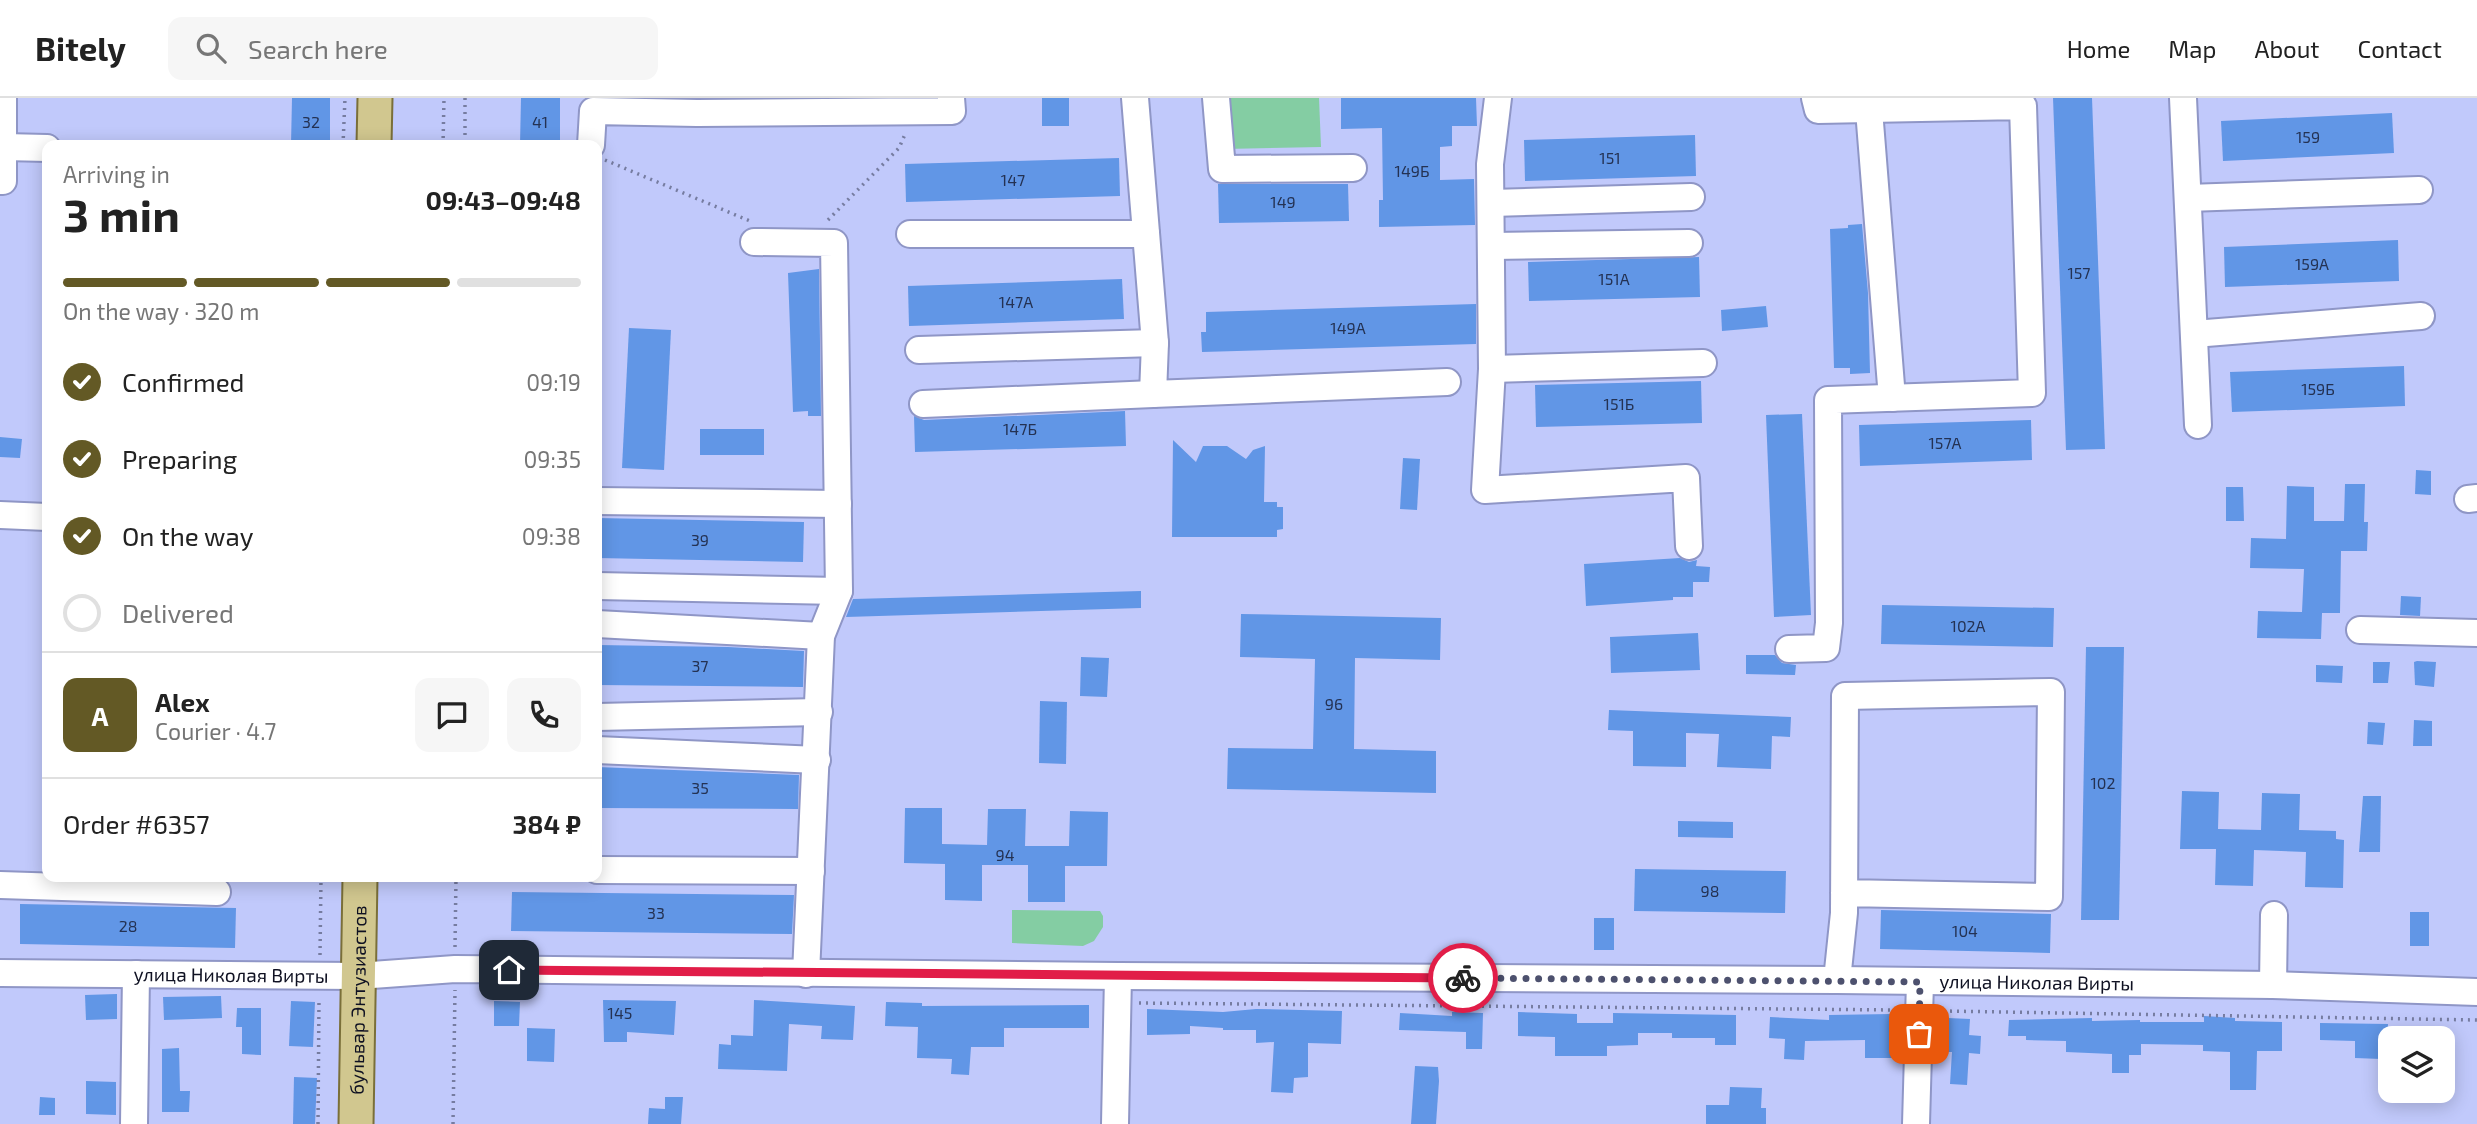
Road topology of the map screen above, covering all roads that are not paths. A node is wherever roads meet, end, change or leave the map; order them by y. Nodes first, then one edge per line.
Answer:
1 (3, 98) edge
2 (375, 98) edge
3 (951, 98) edge
4 (1135, 98) edge
5 (1216, 98) edge
6 (1498, 98) edge
7 (1815, 98) edge
8 (2183, 98) edge
9 (2023, 102) edge
10 (1868, 110) junction
11 (374, 140) edge
12 (591, 140) edge
13 (4, 148) junction
14 (42, 148) edge
15 (1353, 168) dead end
16 (0, 181) edge
17 (2418, 190) dead end
18 (1691, 198) dead end
19 (2188, 198) junction
20 (1492, 203) junction
21 (910, 234) dead end
22 (1146, 234) junction
23 (760, 242) road end
24 (1689, 243) dead end
25 (1492, 247) junction
26 (2421, 316) dead end
27 (2194, 334) junction
28 (1154, 343) junction
29 (919, 350) dead end
30 (1703, 363) dead end
31 (1492, 369) junction
32 (1447, 382) dead end
33 (1153, 394) junction
34 (1892, 398) junction
35 (923, 404) dead end
36 (2198, 425) dead end
37 (602, 501) edge
38 (838, 503) junction
39 (0, 515) edge
40 (42, 517) edge
41 (1689, 546) dead end
42 (602, 586) edge
43 (839, 591) junction
44 (602, 624) edge
45 (2360, 630) dead end
46 (2477, 633) edge
47 (821, 636) junction
48 (1789, 649) dead end
49 (819, 712) junction
50 (602, 717) edge
51 (602, 750) edge
52 (817, 760) junction
53 (602, 870) edge
54 (811, 872) junction
55 (360, 882) edge
56 (0, 885) edge
57 (217, 892) dead end
58 (1844, 893) junction
59 (2274, 915) dead end
60 (0, 973) edge
61 (136, 974) junction
62 (806, 974) junction
63 (358, 976) junction
64 (1118, 976) junction
65 (1837, 980) junction
66 (1920, 982) junction
67 (2273, 985) junction
68 (2477, 992) edge
69 (134, 1124) edge
70 (356, 1124) edge
71 (1115, 1124) edge
72 (1916, 1124) edge

1 - 13 street
2 - 11 main road
3 - 12 street
4 - 22 street
5 - 15 street
6 - 20 street
7 - 10 street
8 - 19 street
9 - 10 street
9 - 34 street
10 - 34 street
13 - 14 street
13 - 16 street
17 - 19 street
18 - 20 street
19 - 27 street
20 - 25 street
21 - 22 street
22 - 28 street
23 - 38 street
24 - 25 street
25 - 31 street
26 - 27 street
27 - 36 street
28 - 29 street
28 - 33 street
30 - 31 street
31 - 41 street
32 - 33 street
33 - 35 street
34 - 48 street
37 - 38 street
38 - 43 street
39 - 40 street
42 - 43 street
43 - 47 street
44 - 47 street
45 - 46 street
47 - 49 street
49 - 50 street
49 - 52 street
51 - 52 street
52 - 54 street
53 - 54 street
54 - 62 street
55 - 63 main road, бульвар Энтузиастов
56 - 57 street
58 - 58 street
58 - 65 street
59 - 67 street
60 - 61 street, улица Николая Вирты
61 - 63 street, улица Николая Вирты
61 - 69 street
62 - 63 street, улица Николая Вирты
62 - 64 street, улица Николая Вирты
63 - 70 main road, бульвар Энтузиастов
64 - 65 street, улица Николая Вирты
64 - 71 street
65 - 66 street, улица Николая Вирты
66 - 67 street, улица Николая Вирты
66 - 72 street
67 - 68 street, улица Николая Вирты

